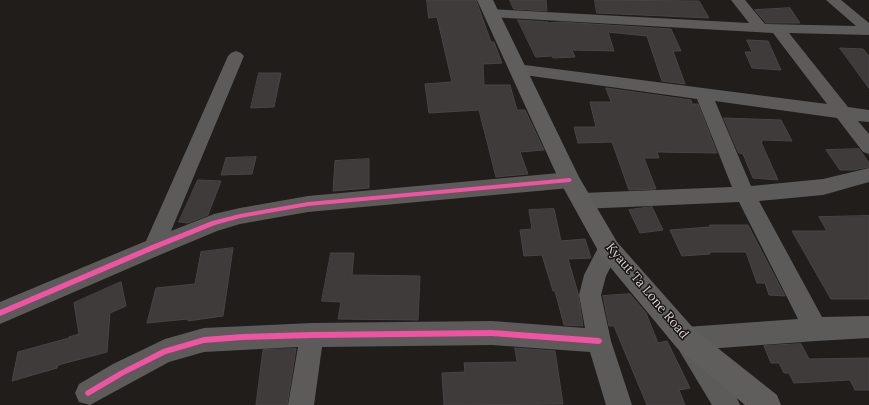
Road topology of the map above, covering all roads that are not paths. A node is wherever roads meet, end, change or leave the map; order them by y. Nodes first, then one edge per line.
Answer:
1 (738, 0) edge
2 (833, 0) edge
3 (488, 6) edge
4 (761, 28) junction
5 (777, 28) junction
6 (869, 30) edge
7 (236, 56) dead end
8 (517, 69) junction
9 (704, 93) junction
10 (844, 113) junction
11 (869, 116) edge
12 (869, 146) edge
13 (869, 175) edge
14 (570, 180) junction
15 (745, 194) junction
16 (582, 201) junction
17 (154, 247) junction
18 (609, 249) junction
19 (0, 313) edge
20 (869, 327) edge
21 (816, 329) junction
22 (312, 335) junction
23 (686, 339) junction
24 (599, 341) junction
25 (88, 393) dead end
26 (301, 405) edge
27 (619, 405) edge
28 (727, 405) edge
29 (767, 405) edge

1 - 4 street
2 - 6 street
3 - 4 street
3 - 8 main road, Kyaut Ta Lone Road
4 - 5 street
5 - 6 street
5 - 10 street
7 - 17 street
8 - 9 street
8 - 14 main road, Kyaut Ta Lone Road
9 - 10 street
9 - 15 street
10 - 11 street
10 - 12 street
13 - 15 street
14 - 16 main road, Kyaut Ta Lone Road
14 - 17 street
15 - 16 street
15 - 21 street
16 - 18 main road, Kyaut Ta Lone Road
17 - 19 street
18 - 23 main road, Kyaut Ta Lone Road
18 - 24 street
20 - 21 street
21 - 23 street
22 - 24 street
22 - 25 street
22 - 26 street
23 - 28 street
23 - 29 main road, Kyaut Ta Lone Road
24 - 27 street

